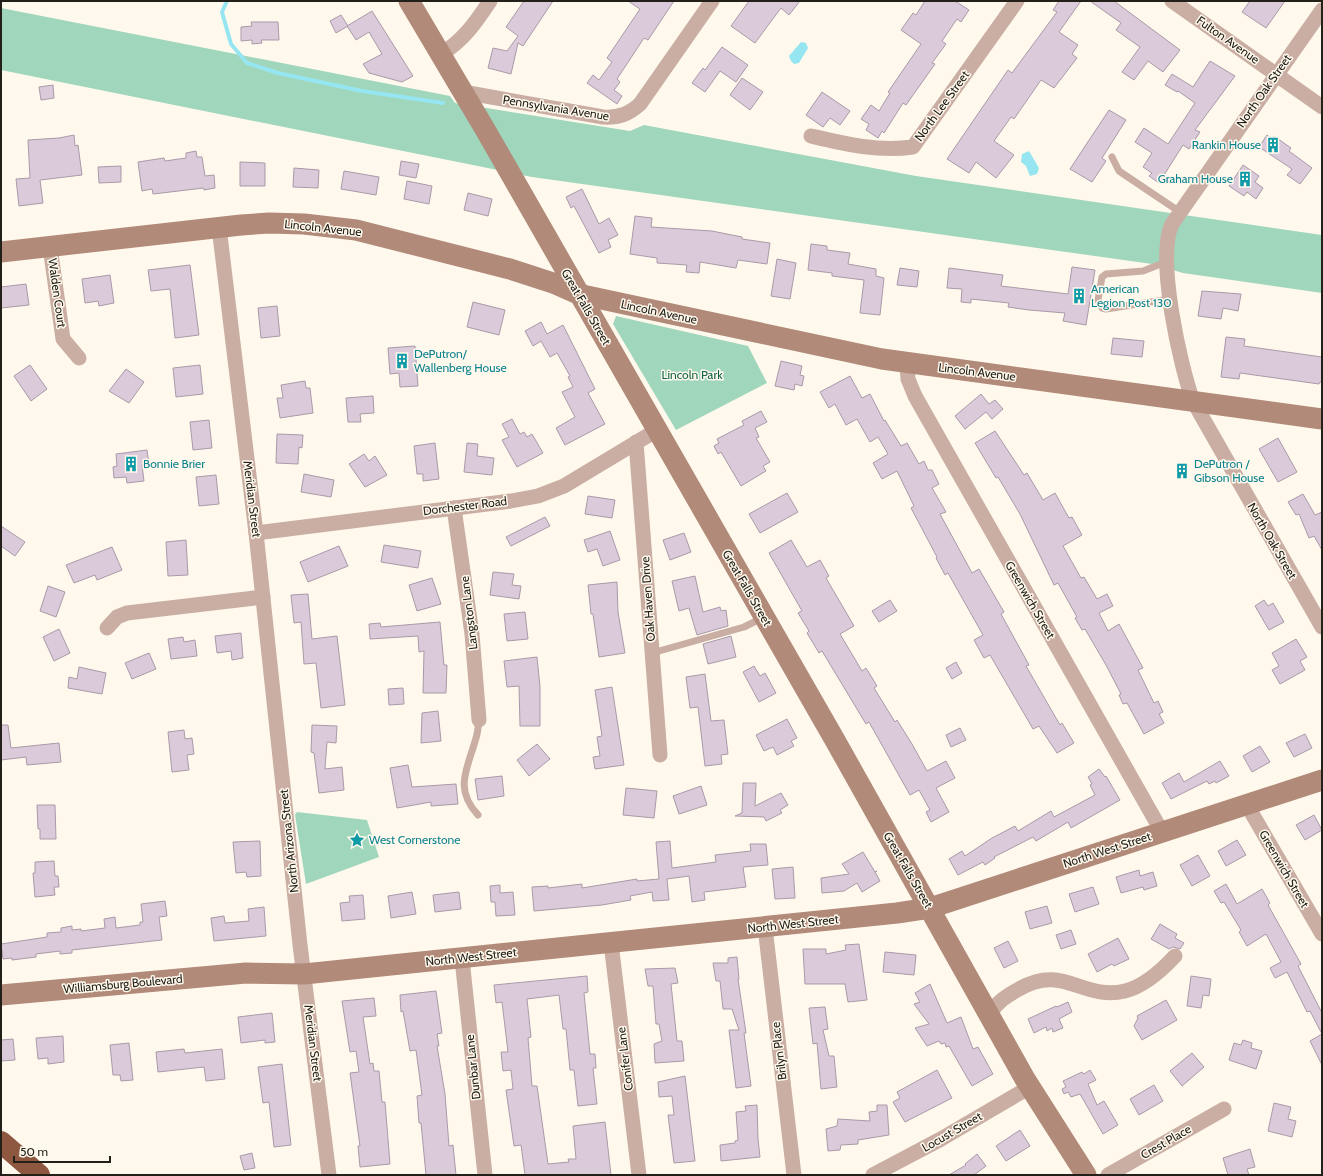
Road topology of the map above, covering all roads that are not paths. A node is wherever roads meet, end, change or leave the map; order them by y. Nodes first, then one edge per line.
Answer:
1 (409, 1) edge
2 (490, 1) edge
3 (712, 1) edge
4 (1017, 1) edge
5 (1172, 1) edge
6 (1322, 10) edge
7 (440, 54) junction
8 (1276, 74) junction
9 (463, 92) junction
10 (1322, 107) edge
11 (811, 136) dead end
12 (1112, 157) dead end
13 (1180, 212) junction
14 (219, 227) junction
15 (50, 247) junction
16 (1, 252) edge
17 (1166, 262) junction
18 (578, 294) junction
19 (1170, 299) junction
20 (79, 358) dead end
21 (907, 363) junction
22 (1193, 401) junction
23 (1322, 419) edge
24 (657, 430) junction
25 (636, 442) junction
26 (454, 508) junction
27 (256, 533) junction
28 (263, 597) junction
29 (764, 617) junction
30 (1322, 627) edge
31 (107, 628) dead end
32 (652, 653) junction
33 (479, 720) joint
34 (660, 755) dead end
35 (282, 771) joint
36 (1322, 780) edge
37 (1247, 805) junction
38 (478, 815) dead end
39 (1162, 832) junction
40 (930, 908) junction
41 (297, 911) joint
42 (765, 927) junction
43 (1322, 934) edge
44 (611, 943) junction
45 (1175, 956) dead end
46 (462, 959) junction
47 (246, 973) joint
48 (304, 974) junction
49 (1, 996) edge
50 (989, 1014) junction
51 (1030, 1087) junction
52 (1224, 1109) dead end
53 (1, 1142) edge
54 (39, 1175) edge
55 (328, 1175) edge
56 (486, 1175) edge
57 (639, 1175) edge
58 (794, 1175) edge
59 (873, 1175) edge
60 (1086, 1175) edge
61 (1108, 1175) edge

1 - 7 main road, Great Falls Street
2 - 7 street
3 - 9 street, Pennsylvania Avenue
4 - 11 street, North Lee Street
5 - 8 street, Fulton Avenue
6 - 8 street, North Oak Street
7 - 9 main road, Great Falls Street
8 - 10 street, Fulton Avenue
8 - 13 street, North Oak Street
9 - 18 main road, Great Falls Street
12 - 13 lane
13 - 17 street, North Oak Street
14 - 15 main road, Lincoln Avenue
14 - 18 main road, Lincoln Avenue
14 - 27 street, Meridian Street
15 - 16 main road, Lincoln Avenue
15 - 20 street, Walden Court
17 - 19 street, North Oak Street
17 - 19 lane
18 - 21 main road, Lincoln Avenue
18 - 24 main road, Great Falls Street
19 - 22 street, North Oak Street
21 - 22 main road, Lincoln Avenue
21 - 39 street, Greenwich Street
22 - 23 main road, Lincoln Avenue
22 - 30 street, North Oak Street
24 - 25 street, Dorchester Road
24 - 29 main road, Great Falls Street
25 - 26 street, Dorchester Road
25 - 32 street, Oak Haven Drive
26 - 27 street, Dorchester Road
26 - 33 street, Langston Lane
27 - 28 street, Meridian Street
28 - 31 street
28 - 35 street, Meridian Street
29 - 32 lane
29 - 40 main road, Great Falls Street
32 - 34 street, Oak Haven Drive
33 - 38 lane
35 - 41 street, North Arizona Street
36 - 37 main road, North West Street
37 - 39 main road, North West Street
37 - 43 street, Greenwich Street
39 - 40 main road, North West Street
40 - 42 main road, North West Street
40 - 50 main road, Great Falls Street
41 - 48 street, Meridian Street
42 - 44 main road, North West Street
42 - 58 street, Brilyn Place
44 - 46 main road, North West Street
44 - 57 street, Conifer Lane
45 - 50 street
46 - 48 main road, North West Street
46 - 56 street, Dunbar Lane
47 - 48 main road, North West Street
47 - 49 main road, Williamsburg Boulevard
48 - 55 street, Meridian Street
50 - 51 main road, Great Falls Street
51 - 59 street, Locust Street
51 - 60 main road, Great Falls Street
52 - 61 street, Crest Place
53 - 54 highway

